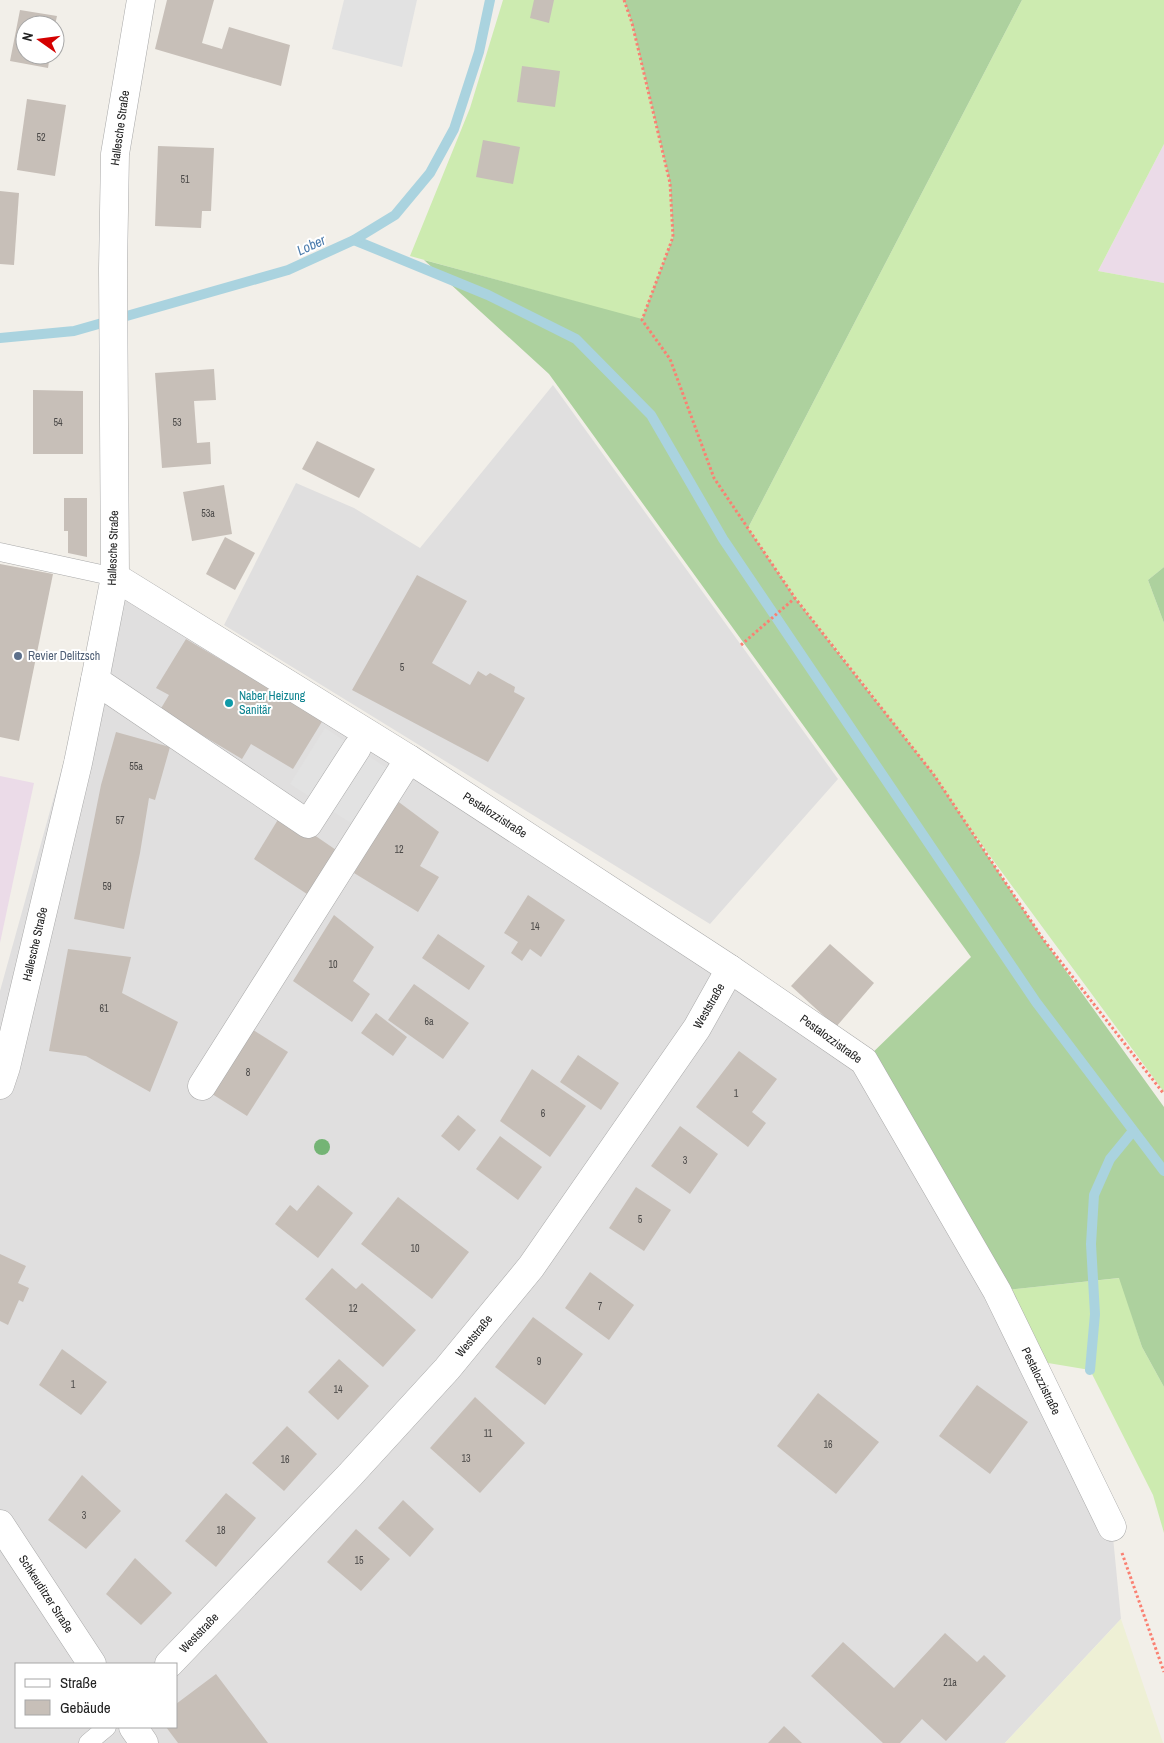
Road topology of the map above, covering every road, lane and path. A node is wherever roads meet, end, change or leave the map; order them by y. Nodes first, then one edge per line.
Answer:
1 (140, 0) edge
2 (624, 0) edge
3 (0, 552) edge
4 (115, 577) junction
5 (795, 598) junction
6 (741, 645) dead end
7 (95, 680) junction
8 (357, 748) dead end
9 (409, 759) junction
10 (730, 969) junction
11 (0, 1085) edge
12 (202, 1086) dead end
13 (1164, 1094) edge
14 (0, 1524) edge
15 (1112, 1527) joint
16 (91, 1663) edge
17 (170, 1663) edge
18 (1164, 1672) edge
19 (106, 1728) edge
20 (134, 1728) edge
21 (88, 1743) edge
22 (144, 1743) edge

1 - 4 street, Hallesche Straße
2 - 5 path
3 - 4 lane
4 - 7 street, Hallesche Straße
4 - 9 street, Pestalozzistraße
5 - 6 path
5 - 13 path
7 - 8 street
7 - 11 street, Hallesche Straße
9 - 10 street, Pestalozzistraße
9 - 12 street
10 - 15 street, Pestalozzistraße
10 - 17 street, Weststraße
14 - 16 street, Schkeuditzer Straße
15 - 18 path
19 - 21 lane
20 - 22 street

